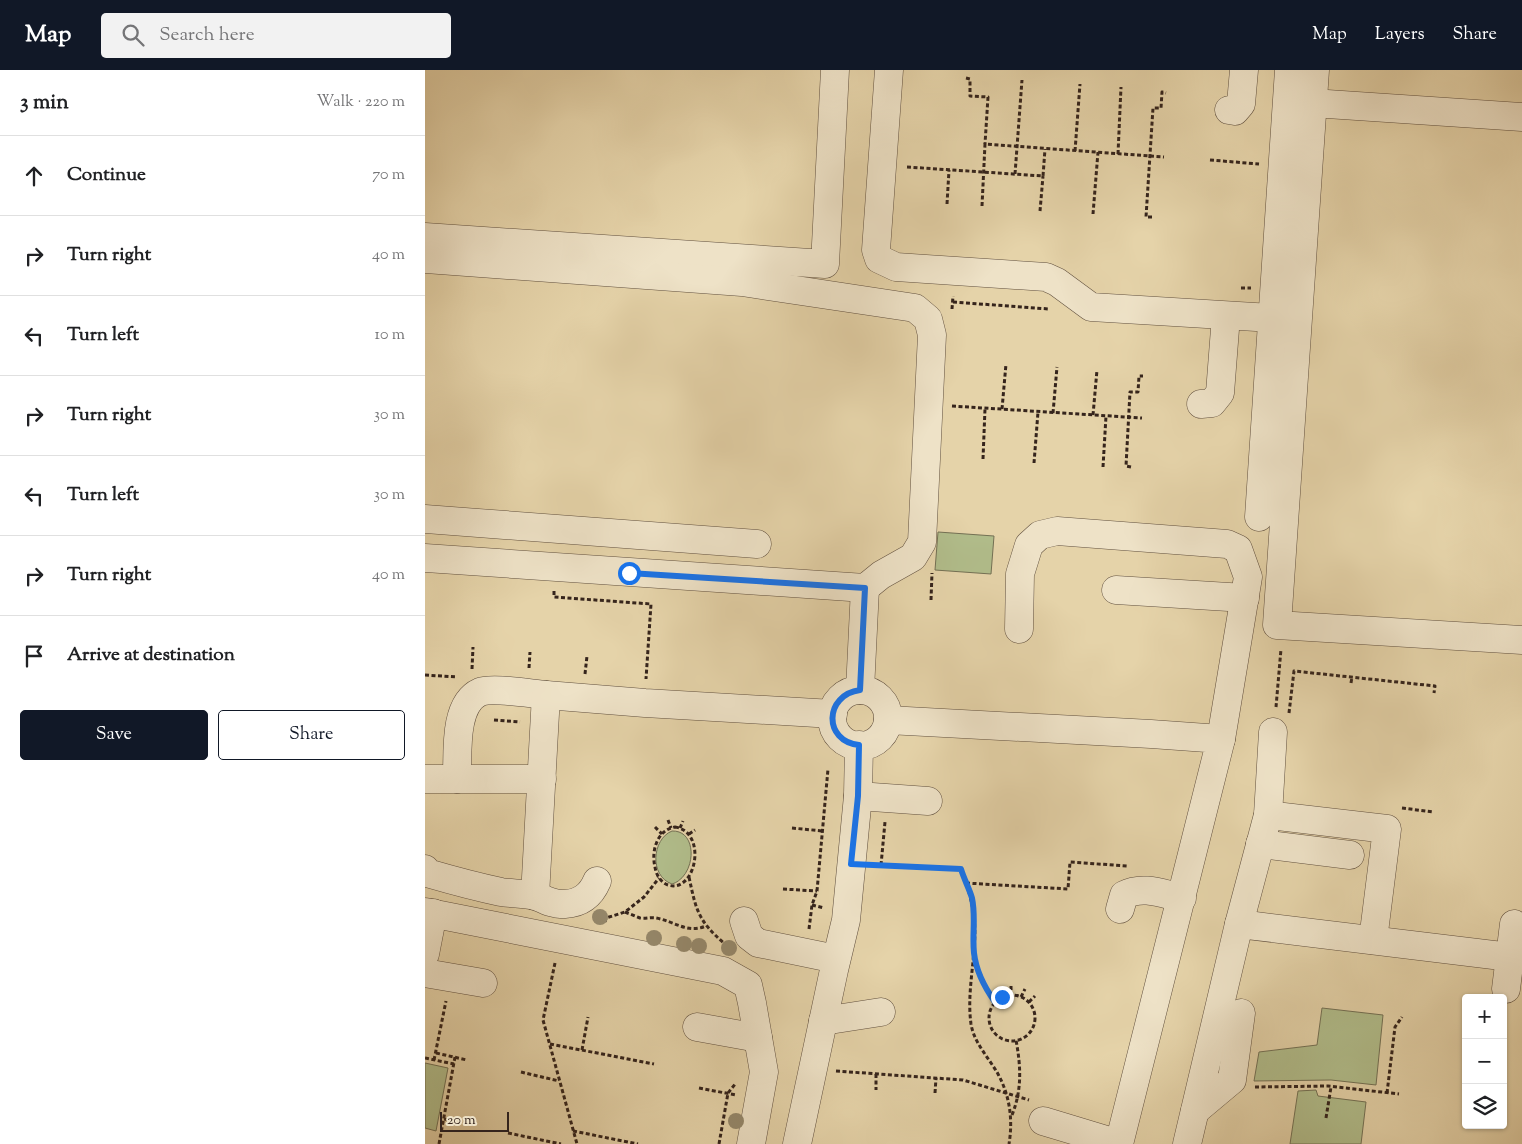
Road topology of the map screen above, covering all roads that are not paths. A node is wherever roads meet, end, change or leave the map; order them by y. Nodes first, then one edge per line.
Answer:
1 (835, 70) edge
2 (889, 70) edge
3 (1244, 70) edge
4 (1289, 70) edge
5 (1315, 70) edge
6 (1312, 103) junction
7 (1229, 110) dead end
8 (1522, 117) edge
9 (425, 238) edge
10 (425, 259) edge
11 (1226, 316) junction
12 (1273, 318) junction
13 (1201, 404) dead end
14 (1259, 517) dead end
15 (425, 519) edge
16 (631, 535) junction
17 (757, 544) dead end
18 (425, 558) edge
19 (629, 573) junction
20 (865, 588) junction
21 (1116, 590) dead end
22 (1245, 598) junction
23 (1019, 629) dead end
24 (1522, 640) edge
25 (860, 690) junction
26 (546, 696) junction
27 (833, 714) junction
28 (1279, 719) road end
29 (888, 720) junction
30 (1221, 739) junction
31 (859, 745) junction
32 (425, 779) edge
33 (457, 779) junction
34 (542, 779) junction
35 (858, 796) junction
36 (928, 800) dead end
37 (1268, 815) junction
38 (1260, 844) junction
39 (1350, 855) dead end
40 (425, 869) edge
41 (597, 881) dead end
42 (535, 896) junction
43 (1182, 898) junction
44 (1120, 910) dead end
45 (429, 912) edge
46 (744, 921) dead end
47 (1239, 924) junction
48 (1513, 924) dead end
49 (1373, 940) junction
50 (425, 954) edge
51 (1510, 957) junction
52 (836, 959) junction
53 (425, 972) edge
54 (483, 983) dead end
55 (1506, 989) dead end
56 (881, 1012) dead end
57 (1241, 1013) dead end
58 (823, 1021) junction
59 (697, 1027) dead end
60 (758, 1038) junction
61 (1195, 1111) junction
62 (1040, 1112) road end
63 (751, 1144) edge
64 (797, 1144) edge
65 (1119, 1144) edge
66 (1187, 1144) edge

1 - 9 street
2 - 11 street
3 - 7 street
4 - 12 street
5 - 6 street
6 - 8 street
6 - 24 street
10 - 20 street
11 - 12 street
11 - 13 street
12 - 14 street
15 - 16 street
16 - 17 street
16 - 19 street
18 - 19 street
19 - 20 street
20 - 25 street
21 - 22 street
22 - 23 street
22 - 30 street
25 - 27 street
25 - 29 street
26 - 27 street
26 - 33 street
26 - 34 street
27 - 31 street
28 - 37 street
29 - 30 street
29 - 31 street
30 - 43 street
31 - 35 street
32 - 33 street
33 - 34 street
34 - 42 street
35 - 36 street
35 - 52 street
37 - 38 street
37 - 49 street
38 - 39 street
38 - 47 street
40 - 42 street
41 - 42 street
43 - 44 street
43 - 65 street
45 - 50 street
45 - 60 street
46 - 52 street
47 - 49 street
47 - 61 street
48 - 51 street
49 - 51 street
51 - 55 street
52 - 58 street
53 - 54 street
56 - 58 street
57 - 61 street
58 - 64 street
59 - 60 street
60 - 63 street
61 - 66 street
62 - 65 street

